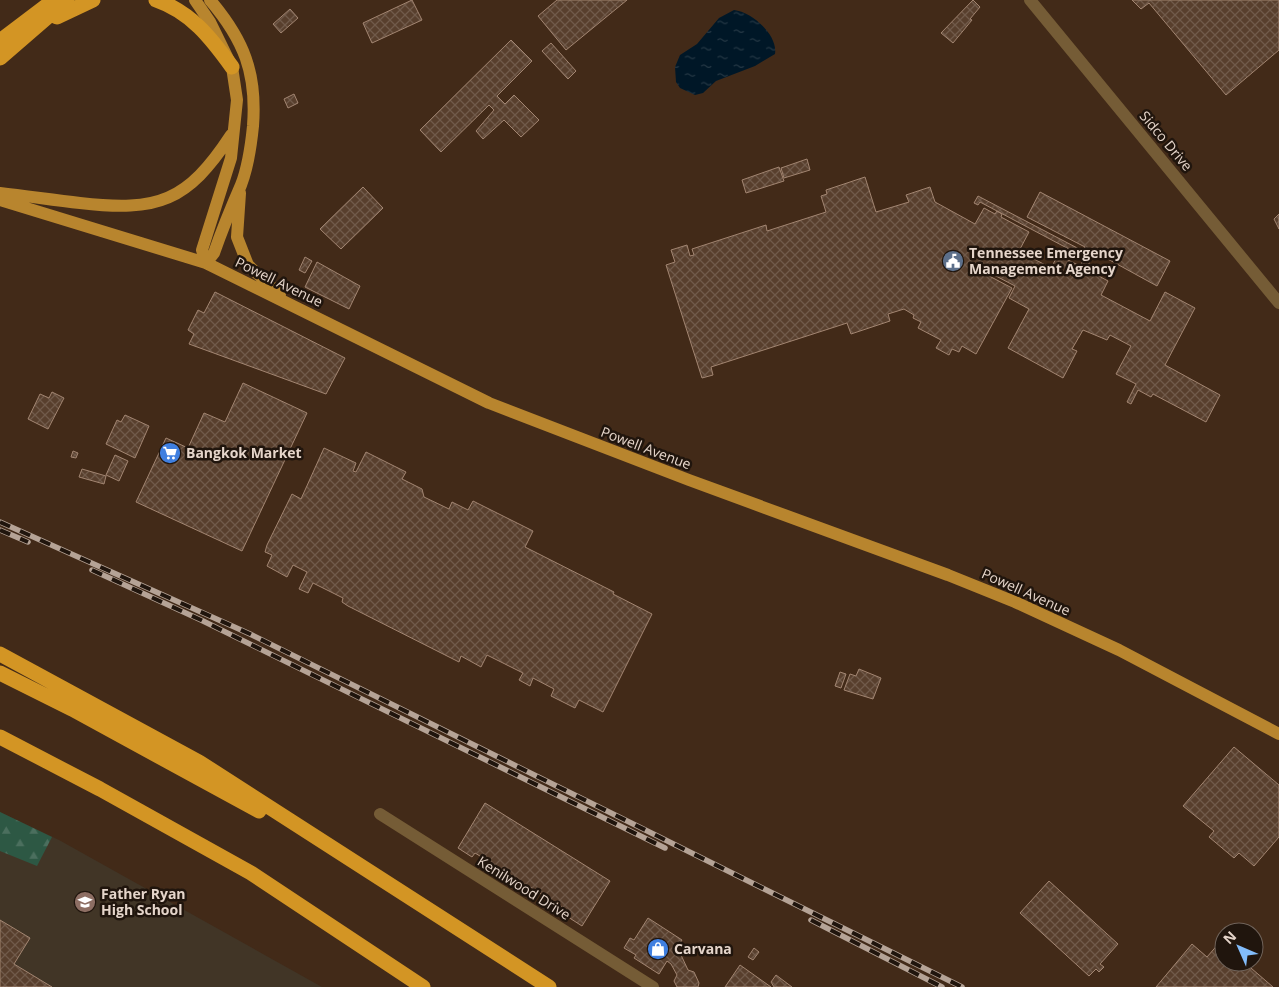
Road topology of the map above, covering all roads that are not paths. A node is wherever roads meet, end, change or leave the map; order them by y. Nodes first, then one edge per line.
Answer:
1 (54, 0) edge
2 (67, 0) edge
3 (93, 0) edge
4 (156, 0) edge
5 (195, 0) edge
6 (210, 0) edge
7 (1030, 0) edge
8 (40, 25) junction
9 (0, 41) edge
10 (0, 58) edge
11 (232, 67) junction
12 (233, 133) junction
13 (241, 184) junction
14 (0, 193) edge
15 (0, 200) edge
16 (206, 263) junction
17 (1279, 303) edge
18 (289, 304) junction
19 (0, 654) edge
20 (0, 673) edge
21 (1279, 734) edge
22 (0, 737) edge
23 (380, 814) dead end
24 (399, 891) junction
25 (423, 987) edge
26 (549, 987) edge
27 (653, 987) edge

1 - 9 highway
2 - 8 highway
3 - 8 highway
4 - 11 highway
5 - 11 main road
6 - 13 main road
7 - 17 street, Sidco Drive
8 - 10 highway
11 - 12 main road
12 - 14 main road
12 - 16 main road
13 - 16 main road
13 - 18 main road
15 - 16 main road, Powell Avenue
16 - 18 main road, Powell Avenue
18 - 21 main road, Powell Avenue
19 - 24 highway
20 - 24 highway
22 - 25 highway
23 - 27 street, Kenilwood Drive
24 - 26 highway

